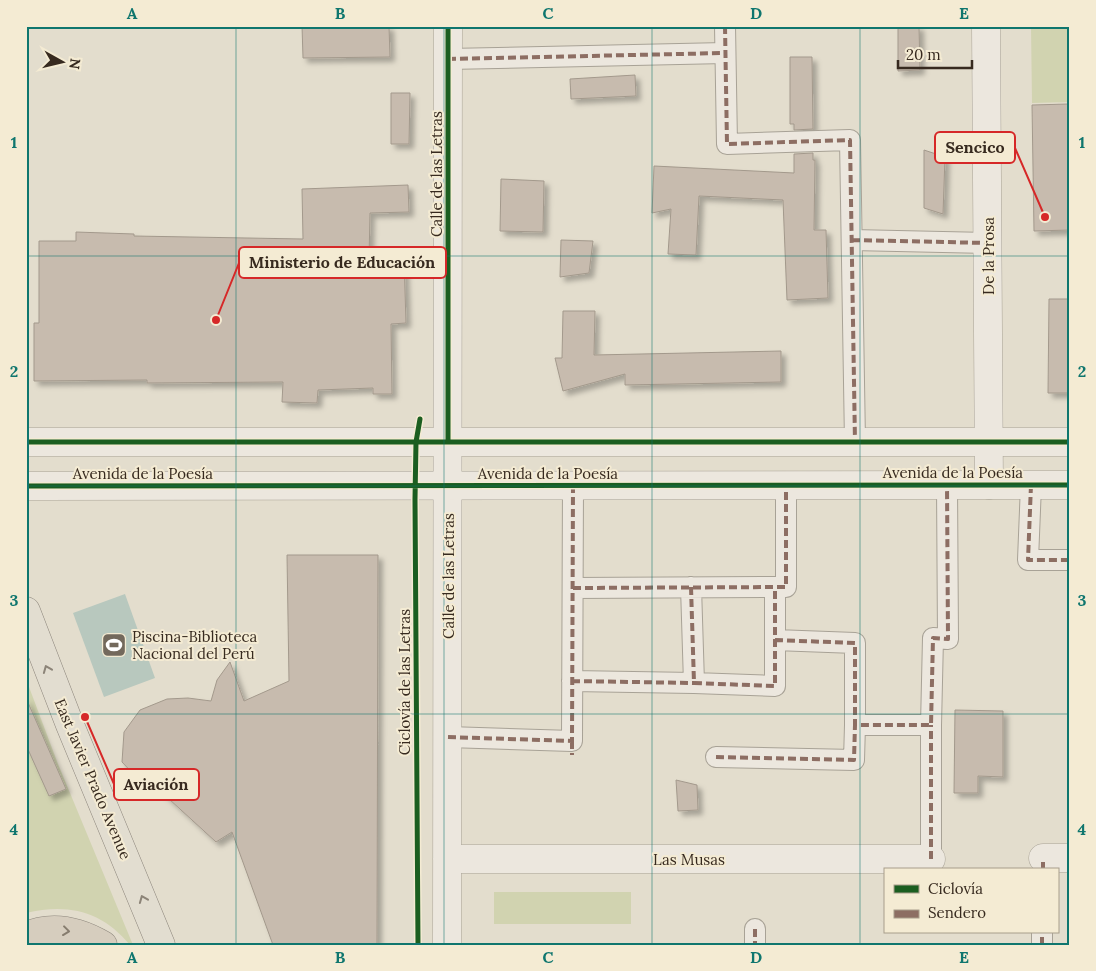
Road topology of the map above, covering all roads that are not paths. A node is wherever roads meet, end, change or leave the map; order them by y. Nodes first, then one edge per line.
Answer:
1 (448, 26) edge
2 (725, 26) edge
3 (986, 26) edge
4 (726, 53) junction
5 (448, 60) junction
6 (852, 240) junction
7 (988, 243) junction
8 (26, 442) edge
9 (259, 442) junction
10 (448, 442) junction
11 (855, 442) junction
12 (989, 442) junction
13 (1070, 442) edge
14 (448, 485) junction
15 (786, 485) junction
16 (947, 485) junction
17 (990, 485) junction
18 (1031, 485) junction
19 (1070, 485) edge
20 (26, 486) edge
21 (257, 486) junction
22 (573, 486) junction
23 (1070, 560) edge
24 (573, 588) junction
25 (691, 588) junction
26 (775, 588) junction
27 (26, 612) edge
28 (775, 640) junction
29 (572, 681) junction
30 (694, 683) junction
31 (855, 725) junction
32 (932, 725) junction
33 (448, 737) junction
34 (716, 757) dead end
35 (1070, 858) edge
36 (447, 859) junction
37 (931, 859) joint
38 (1043, 864) edge
39 (26, 936) edge
40 (103, 945) edge
41 (161, 945) edge
42 (447, 945) edge

1 - 5 street, Calle de las Letras
2 - 4 street
3 - 7 street, De la Prosa
4 - 5 street
4 - 6 street
5 - 10 street, Calle de las Letras
6 - 7 street
6 - 11 street
7 - 12 street, De la Prosa
8 - 9 street, Avenida de la Poesía
9 - 10 street, Avenida de la Poesía
9 - 21 street
10 - 11 street, Avenida de la Poesía
10 - 14 street, Calle de las Letras
11 - 12 street, Avenida de la Poesía
12 - 13 street, Avenida de la Poesía
12 - 17 street, De la Prosa
14 - 21 street, Avenida de la Poesía
14 - 22 street, Avenida de la Poesía
14 - 33 street, Calle de las Letras
15 - 16 street, Avenida de la Poesía
15 - 22 street, Avenida de la Poesía
15 - 26 street
16 - 17 street, Avenida de la Poesía
16 - 32 street
17 - 18 street, Avenida de la Poesía
18 - 19 street, Avenida de la Poesía
18 - 23 street
20 - 21 street, Avenida de la Poesía
22 - 24 street
24 - 25 street
24 - 29 street
25 - 26 street
25 - 30 street
26 - 28 street
41 -> 27 main road, East Javier Prado Avenue
28 - 30 street
28 - 31 street
29 - 30 street
29 - 33 street
31 - 32 street
31 - 34 street
32 - 37 street
33 - 36 street, Calle de las Letras
35 - 38 street
36 - 37 street, Las Musas
36 - 42 street, Calle de las Letras
39 -> 40 highway

